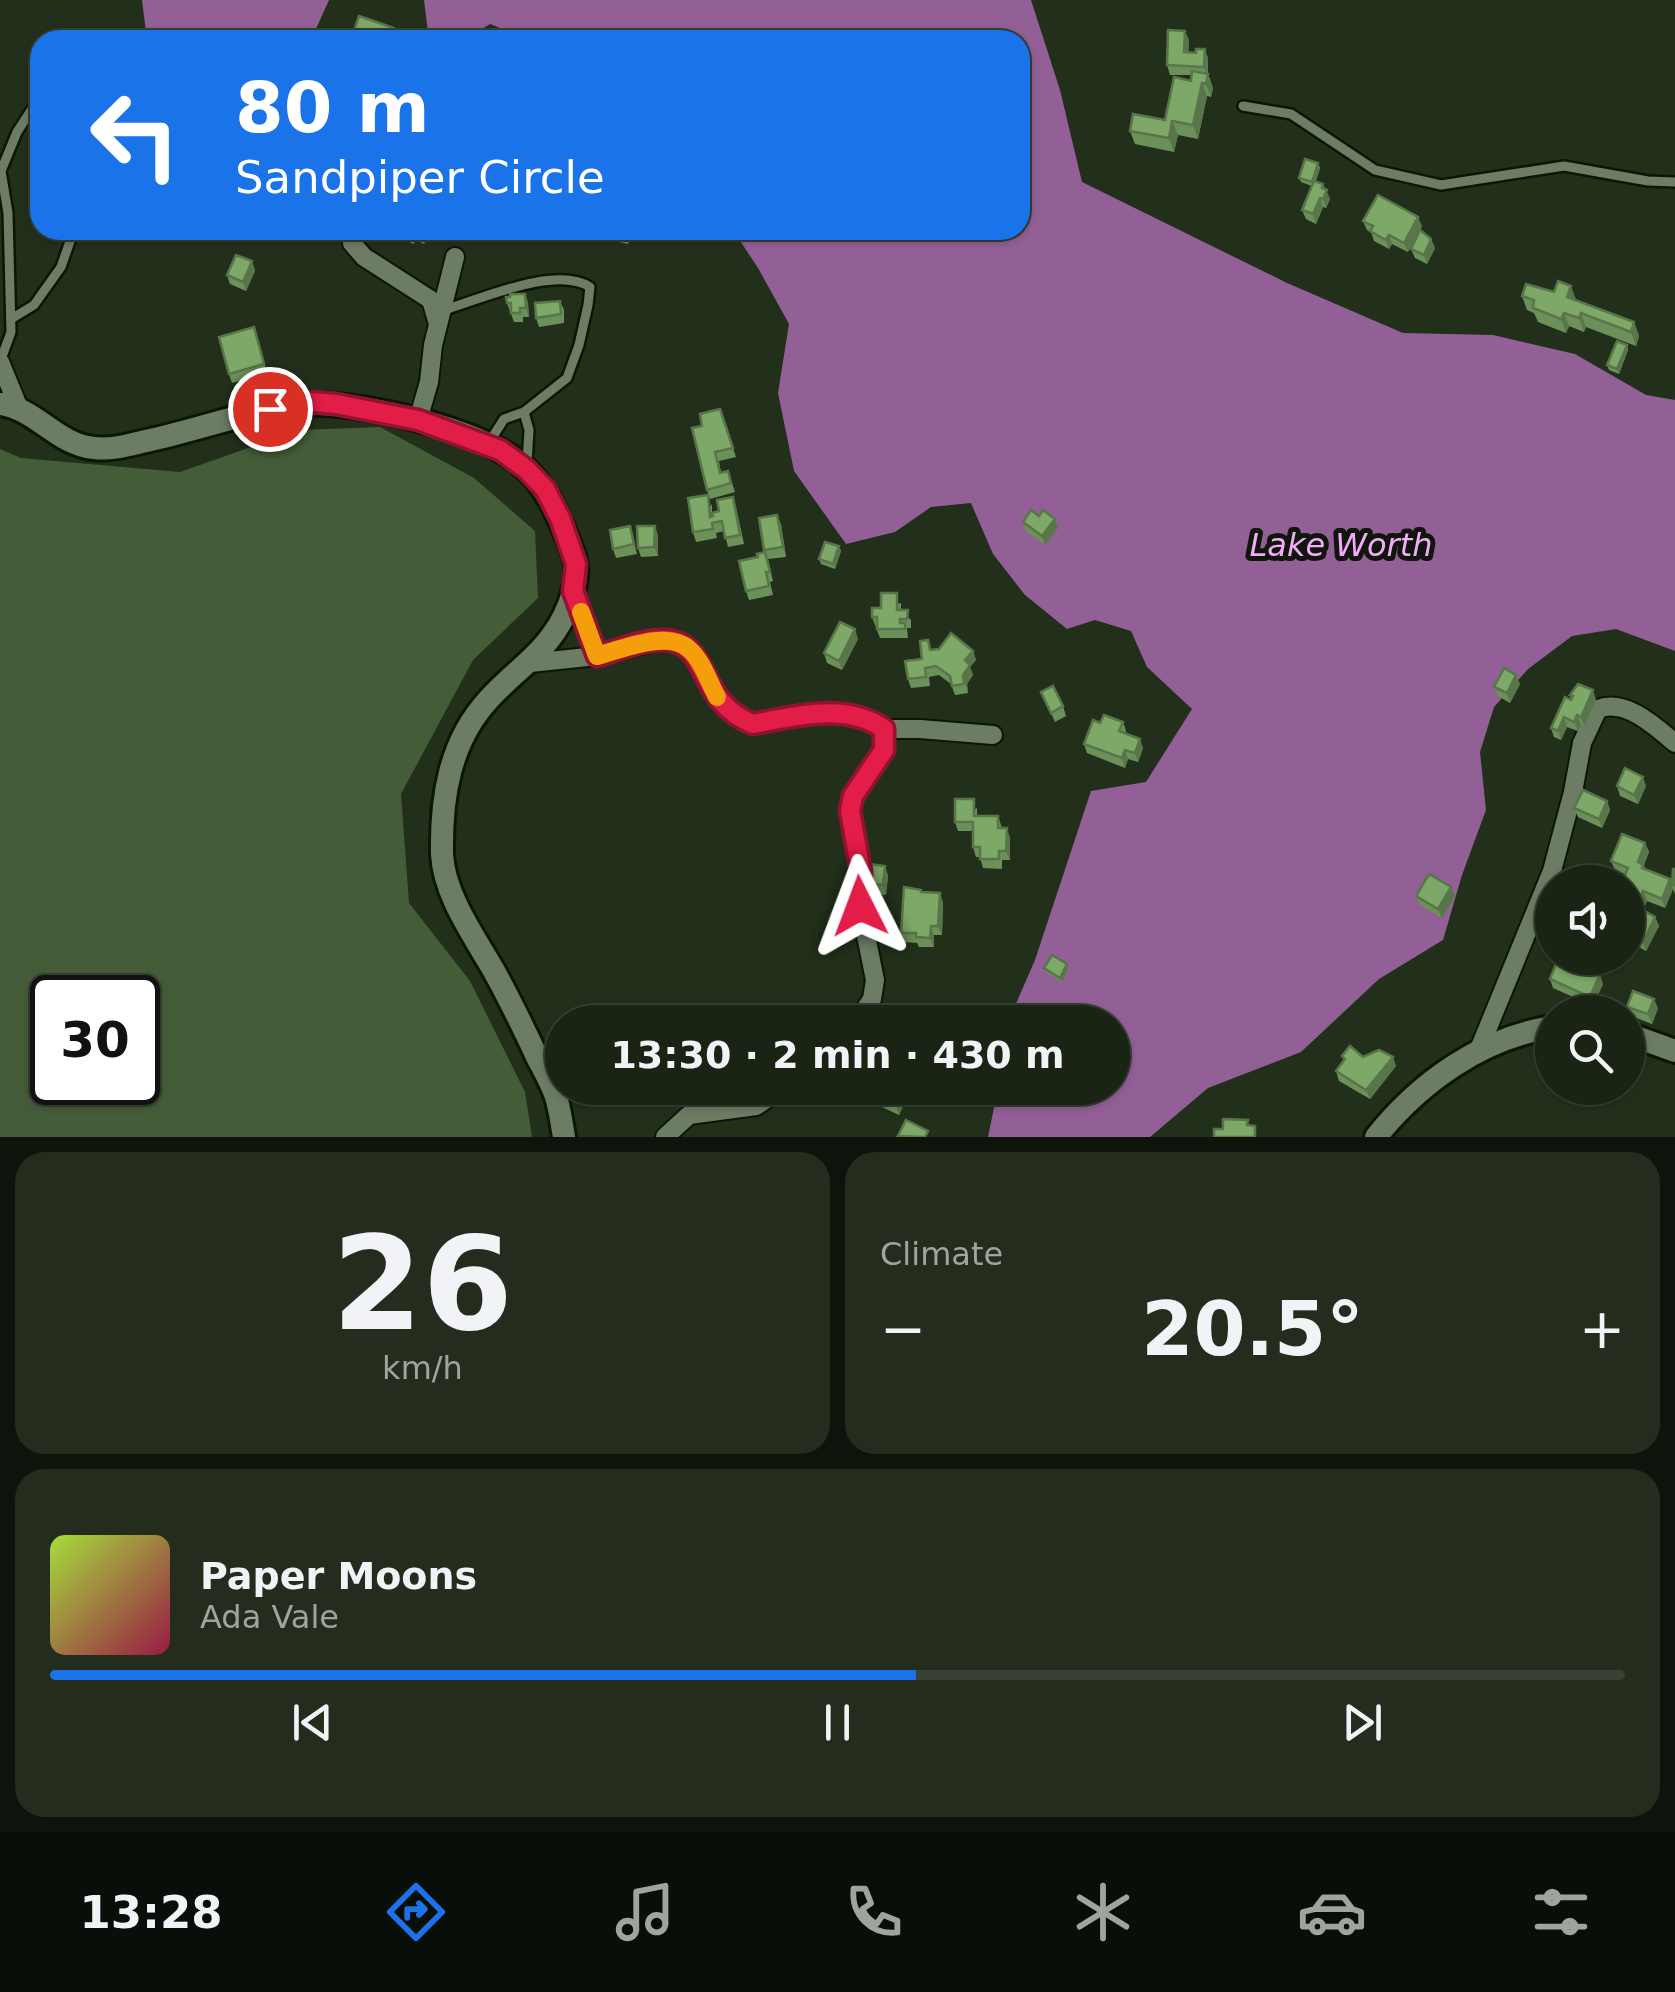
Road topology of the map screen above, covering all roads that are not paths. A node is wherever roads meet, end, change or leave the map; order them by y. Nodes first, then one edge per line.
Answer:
1 (1242, 106) dead end
2 (30, 111) edge
3 (1675, 182) edge
4 (71, 240) edge
5 (352, 240) edge
6 (455, 257) dead end
7 (440, 318) junction
8 (11, 319) junction
9 (0, 362) edge
10 (9, 405) edge
11 (524, 412) junction
12 (418, 420) junction
13 (488, 444) junction
14 (526, 469) junction
15 (573, 591) junction
16 (597, 656) junction
17 (530, 663) junction
18 (884, 729) junction
19 (993, 735) dead end
20 (1675, 743) edge
21 (869, 1005) edge
22 (1535, 1030) edge
23 (1645, 1040) edge
24 (1675, 1051) edge
25 (1478, 1052) junction
26 (758, 1105) edge
27 (564, 1137) edge
28 (665, 1137) edge
29 (1376, 1137) edge

1 - 3 lane
2 - 8 lane
4 - 8 lane
5 - 7 street
6 - 7 street
7 - 11 lane
7 - 12 street
8 - 9 lane
9 - 10 street
10 - 12 street
11 - 13 lane
11 - 14 lane
12 - 13 street
13 - 14 street
14 - 15 street
15 - 16 street
15 - 17 street
16 - 17 street
16 - 18 street
17 - 27 street
18 - 19 street
18 - 21 street
20 - 25 street
22 - 25 street
23 - 24 street
25 - 29 street
26 - 28 street

